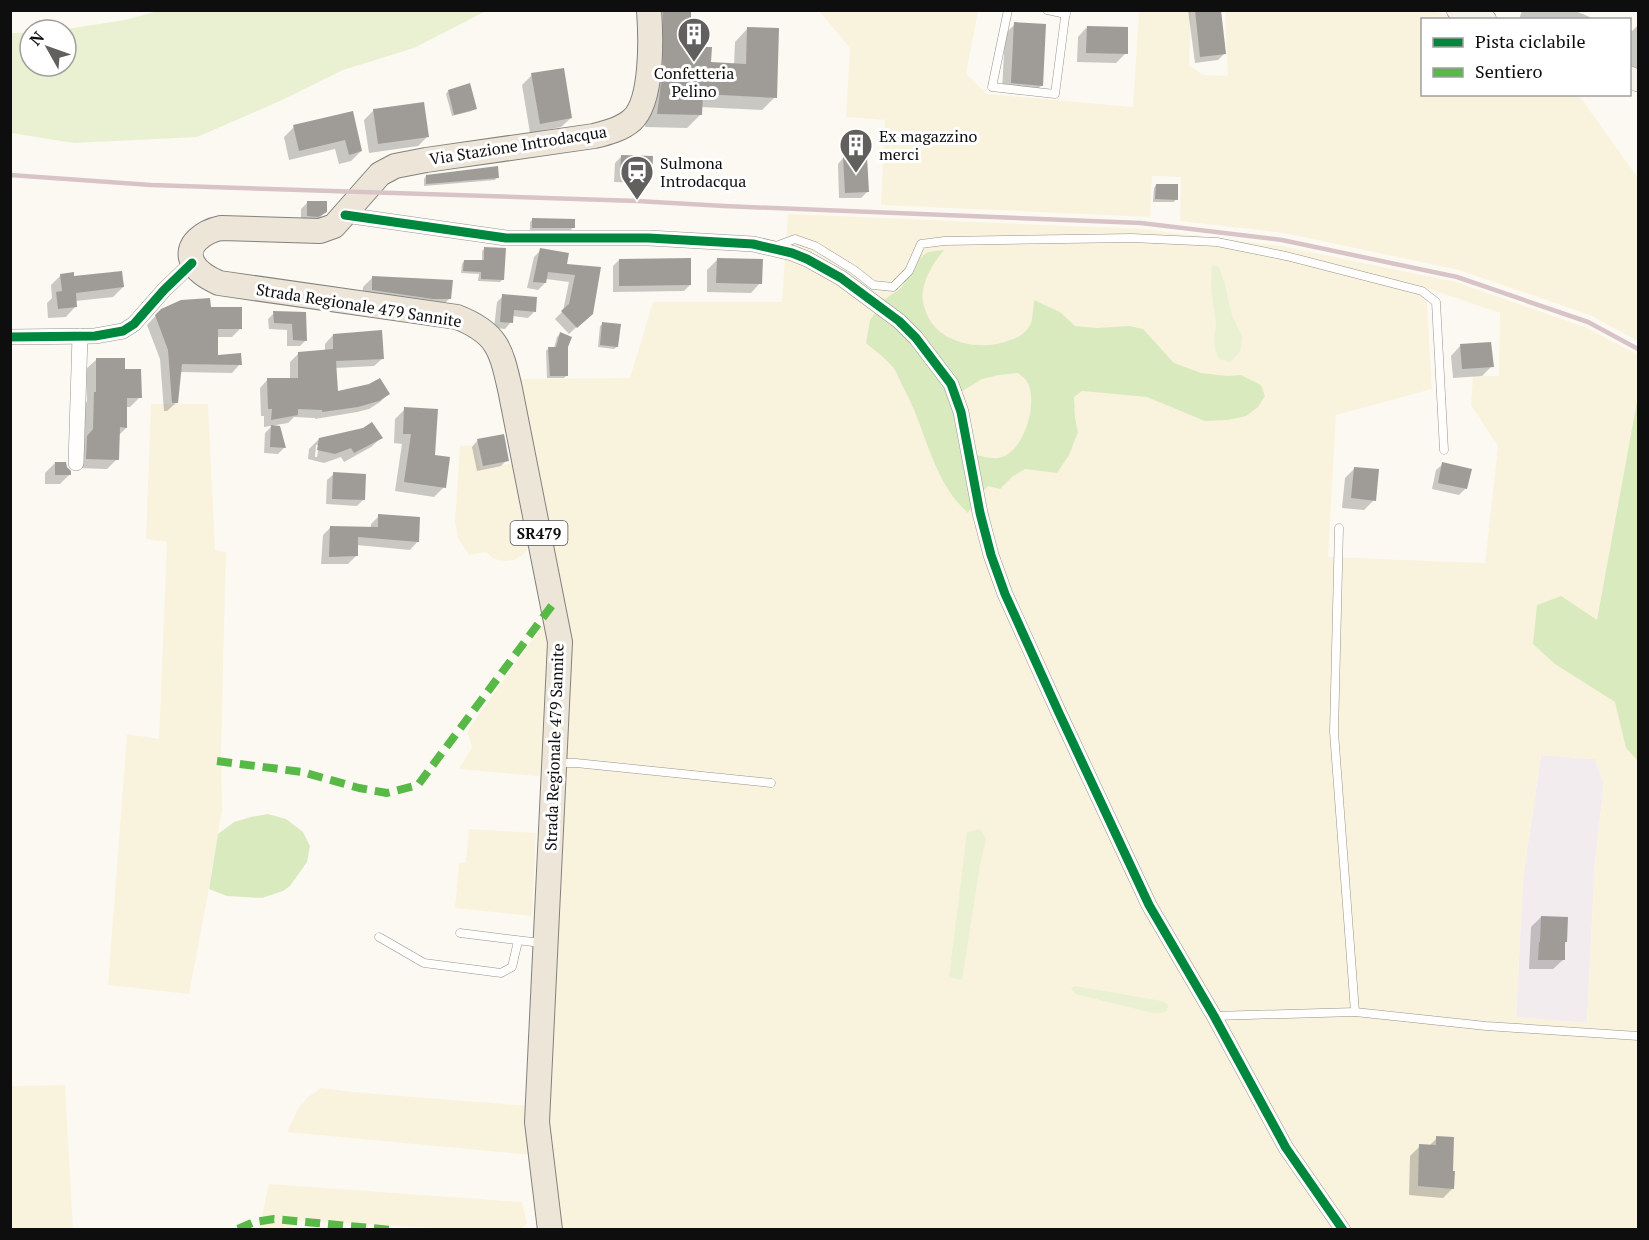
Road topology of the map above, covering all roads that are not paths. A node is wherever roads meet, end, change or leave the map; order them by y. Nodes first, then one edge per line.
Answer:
1 (648, 10) edge
2 (1008, 10) edge
3 (1047, 10) edge
4 (1457, 10) edge
5 (1066, 12) edge
6 (1481, 16) edge
7 (345, 215) junction
8 (772, 248) junction
9 (192, 263) junction
10 (80, 336) junction
11 (10, 337) edge
12 (1444, 450) dead end
13 (76, 463) dead end
14 (1339, 528) dead end
15 (554, 763) junction
16 (771, 783) dead end
17 (460, 933) dead end
18 (379, 937) dead end
19 (518, 940) junction
20 (546, 944) junction
21 (1355, 1012) junction
22 (1214, 1016) junction
23 (1638, 1036) edge
24 (550, 1230) edge
25 (1343, 1230) edge

1 - 7 main road, Via Stazione Introdacqua
2 - 5 lane
3 - 5 lane
4 - 6 main road
7 - 8 street
7 - 9 main road
8 - 12 lane
8 - 22 street
9 - 10 street
9 - 15 main road, Strada Regionale 479 Sannite / SR479
10 - 11 street
10 - 13 street
14 - 21 lane
15 - 16 lane
15 - 20 main road, Strada Regionale 479 Sannite / SR479
17 - 19 lane
18 - 19 lane
19 - 20 lane
20 - 24 main road, Strada Regionale 479 Sannite / SR479
21 - 22 lane
21 - 23 lane
22 - 25 street

